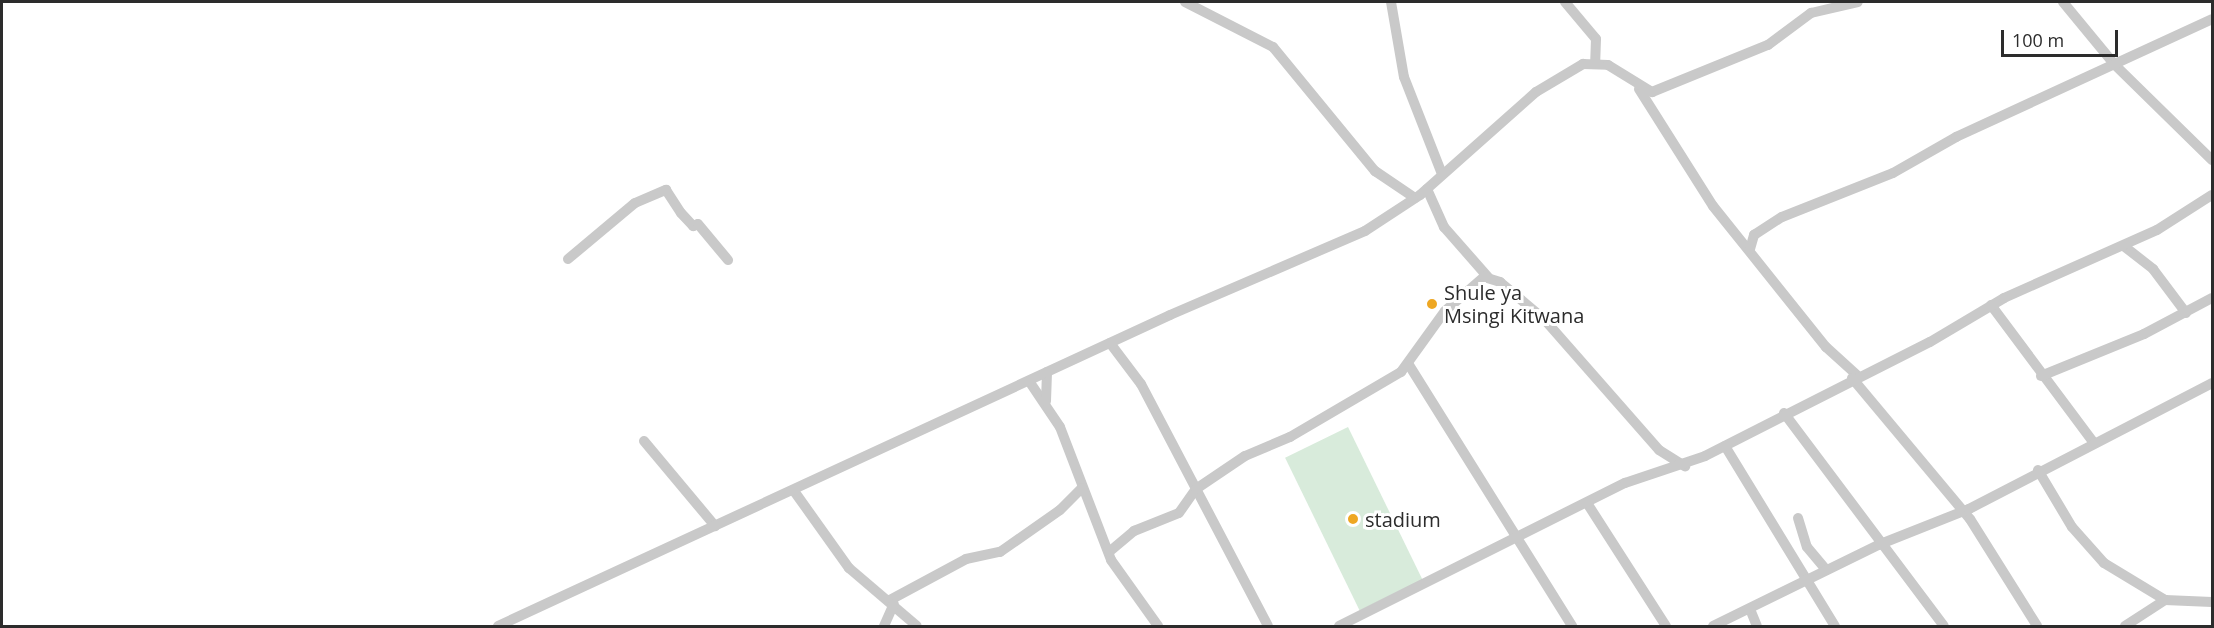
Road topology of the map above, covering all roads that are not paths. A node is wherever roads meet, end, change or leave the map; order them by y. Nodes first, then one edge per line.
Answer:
1 (1185, 2) edge
2 (1391, 2) edge
3 (1565, 2) edge
4 (1858, 2) edge
5 (2063, 2) edge
6 (2212, 19) edge
7 (1595, 63) junction
8 (2115, 65) junction
9 (1639, 89) junction
10 (2212, 160) edge
11 (1442, 174) junction
12 (1426, 189) junction
13 (2212, 195) edge
14 (1415, 198) junction
15 (2125, 247) junction
16 (1750, 249) junction
17 (568, 259) dead end
18 (728, 260) dead end
19 (1488, 277) junction
20 (2212, 298) edge
21 (1991, 304) junction
22 (2186, 313) junction
23 (1110, 343) junction
24 (1840, 363) junction
25 (1409, 365) junction
26 (1047, 372) junction
27 (2041, 376) junction
28 (1855, 377) junction
29 (1029, 381) junction
30 (2212, 383) edge
31 (1841, 384) junction
32 (1046, 400) junction
33 (1784, 413) junction
34 (644, 441) dead end
35 (2093, 442) junction
36 (1725, 446) junction
37 (1685, 466) junction
38 (2038, 470) junction
39 (1082, 488) junction
40 (1196, 489) junction
41 (794, 491) junction
42 (1587, 503) junction
43 (1963, 512) junction
44 (1798, 518) dead end
45 (715, 526) junction
46 (1518, 541) junction
47 (1878, 545) junction
48 (1109, 552) junction
49 (1826, 570) junction
50 (1807, 580) junction
51 (2165, 600) junction
52 (892, 602) junction
53 (2212, 602) edge
54 (1750, 609) junction
55 (498, 627) edge
56 (884, 627) edge
57 (917, 627) edge
58 (1158, 627) edge
59 (1268, 627) edge
60 (1339, 627) edge
61 (1572, 627) edge
62 (1666, 627) edge
63 (1713, 627) edge
64 (1757, 627) edge
65 (1835, 627) edge
66 (1944, 627) edge
67 (2037, 627) edge
68 (2125, 627) edge

1 - 14 street
2 - 11 street
3 - 7 street
4 - 9 street
5 - 8 street
6 - 8 street
7 - 9 street
7 - 11 street
8 - 10 street
8 - 16 street
9 - 16 street
11 - 12 street
12 - 14 street
12 - 19 street
13 - 15 street
14 - 23 street
15 - 21 street
15 - 22 street
16 - 24 street
17 - 18 street
19 - 25 street
19 - 37 street
20 - 22 street
21 - 27 street
21 - 28 street
22 - 27 street
23 - 26 street
23 - 40 street
24 - 28 street
24 - 31 street
25 - 40 street
25 - 46 street
26 - 29 street
26 - 32 street
27 - 35 street
28 - 31 street
28 - 43 street
29 - 32 street
29 - 41 street
30 - 35 street
31 - 33 street
32 - 39 street
33 - 36 street
33 - 47 street
34 - 45 street
35 - 38 street
36 - 37 street
36 - 50 street
37 - 42 street
38 - 43 street
38 - 51 street
39 - 48 street
39 - 52 street
40 - 48 street
40 - 59 street
41 - 45 street
41 - 52 street
42 - 46 street
42 - 62 street
43 - 47 street
43 - 67 street
44 - 49 street
45 - 55 street
46 - 60 street
46 - 61 street
47 - 49 street
47 - 66 street
48 - 58 street
49 - 50 street
50 - 54 street
50 - 65 street
51 - 53 street
51 - 68 street
52 - 56 street
52 - 57 street
54 - 63 street
54 - 64 street

